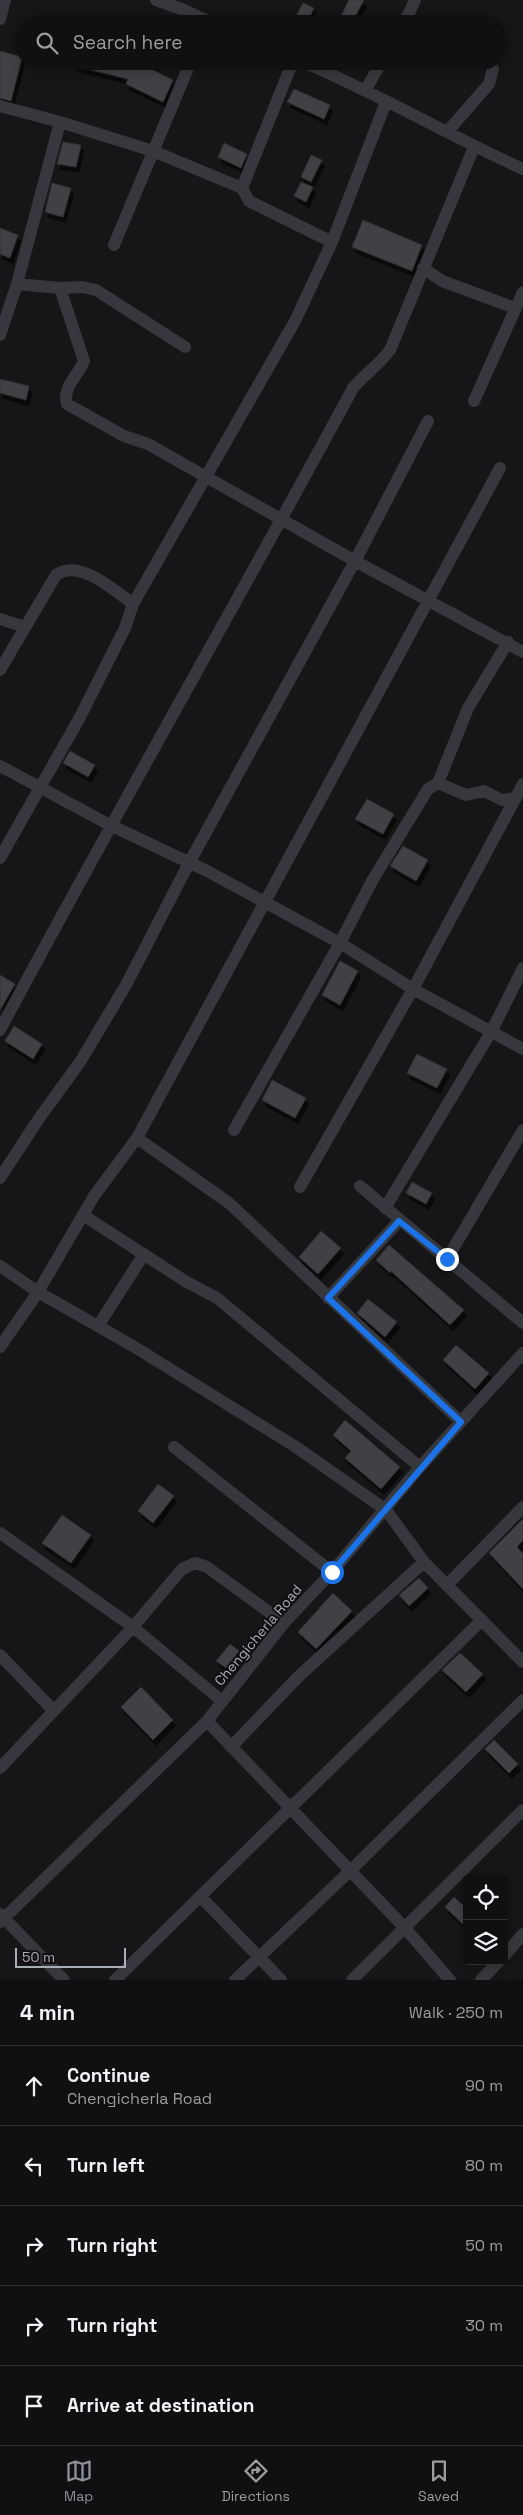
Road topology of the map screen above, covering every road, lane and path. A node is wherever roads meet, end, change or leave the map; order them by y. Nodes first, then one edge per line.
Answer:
1 (5, 0) edge
2 (156, 0) edge
3 (415, 0) edge
4 (194, 15) edge
5 (408, 15) edge
6 (0, 19) edge
7 (187, 70) edge
8 (289, 70) edge
9 (321, 70) edge
10 (377, 70) edge
11 (492, 70) edge
12 (366, 89) junction
13 (386, 102) junction
14 (0, 106) edge
15 (60, 122) junction
16 (447, 132) junction
17 (474, 147) junction
18 (153, 151) junction
19 (523, 168) edge
20 (242, 188) junction
21 (332, 242) junction
22 (114, 245) dead end
23 (423, 268) junction
24 (17, 284) junction
25 (60, 288) junction
26 (523, 292) edge
27 (515, 308) junction
28 (0, 335) edge
29 (185, 347) dead end
30 (474, 401) dead end
31 (428, 421) dead end
32 (500, 468) dead end
33 (205, 477) junction
34 (282, 520) junction
35 (355, 561) junction
36 (430, 601) junction
37 (133, 604) junction
38 (0, 619) edge
39 (25, 627) junction
40 (508, 642) junction
41 (523, 652) edge
42 (0, 670) edge
43 (0, 766) edge
44 (438, 783) junction
45 (523, 784) edge
46 (40, 786) junction
47 (515, 798) junction
48 (110, 825) junction
49 (0, 858) edge
50 (189, 863) junction
51 (265, 902) junction
52 (340, 943) junction
53 (523, 968) edge
54 (413, 989) junction
55 (0, 1030) edge
56 (491, 1032) junction
57 (523, 1049) edge
58 (234, 1130) dead end
59 (523, 1130) edge
60 (137, 1138) junction
61 (0, 1152) edge
62 (11, 1160) junction
63 (0, 1178) edge
64 (360, 1186) dead end
65 (300, 1188) dead end
66 (385, 1208) junction
67 (83, 1215) junction
68 (399, 1221) junction
69 (144, 1254) junction
70 (447, 1259) junction
71 (0, 1266) edge
72 (38, 1292) junction
73 (328, 1298) junction
74 (523, 1323) edge
75 (98, 1326) junction
76 (0, 1347) edge
77 (523, 1353) edge
78 (461, 1422) junction
79 (174, 1447) dead end
80 (420, 1467) junction
81 (523, 1507) edge
82 (386, 1510) junction
83 (0, 1533) edge
84 (424, 1562) junction
85 (332, 1572) junction
86 (447, 1585) junction
87 (482, 1620) junction
88 (284, 1623) junction
89 (133, 1627) junction
90 (0, 1654) edge
91 (523, 1662) edge
92 (523, 1700) edge
93 (222, 1702) junction
94 (54, 1711) junction
95 (207, 1721) junction
96 (231, 1747) junction
97 (0, 1768) edge
98 (289, 1810) junction
99 (523, 1810) edge
100 (350, 1871) junction
101 (200, 1896) junction
102 (1, 1918) edge
103 (405, 1928) junction
104 (523, 1934) edge
105 (508, 1951) edge
106 (259, 1957) junction
107 (495, 1965) edge
108 (64, 1980) edge
109 (115, 1980) edge
110 (236, 1980) edge
111 (281, 1980) edge
112 (352, 1980) edge
113 (450, 1980) edge
114 (481, 1980) edge

1 - 6 street
2 - 4 street
3 - 5 street
7 - 18 street
8 - 20 street
9 - 12 street
10 - 12 street
11 - 16 street
12 - 13 street
13 - 16 street
13 - 21 street
14 - 15 street
15 - 18 street
15 - 24 street
16 - 17 street
17 - 19 street
17 - 23 street
18 - 20 street
18 - 22 street
20 - 21 street
21 - 33 street
23 - 27 street
23 - 34 street
24 - 25 street
24 - 28 street
25 - 29 street
25 - 33 street
26 - 27 street
27 - 30 street
31 - 35 street
32 - 36 street
33 - 34 street
33 - 37 street
34 - 35 street
34 - 48 street
35 - 36 street
35 - 50 street
36 - 40 street
36 - 51 street
37 - 39 street
37 - 46 street
38 - 39 street
39 - 42 street
40 - 41 street
40 - 44 street
43 - 46 street
44 - 47 street
44 - 52 street
45 - 47 street
46 - 48 street
46 - 49 street
47 - 54 street
48 - 50 street
48 - 55 street
50 - 51 street
50 - 62 street
51 - 52 street
51 - 60 street
52 - 54 street
52 - 58 street
53 - 56 street
54 - 56 street
54 - 65 street
56 - 57 street
56 - 66 street
59 - 70 street
60 - 67 street
60 - 73 street
61 - 62 street
62 - 63 street
64 - 66 street
66 - 68 street
67 - 69 street
67 - 72 street
68 - 70 street
68 - 73 street
69 - 75 street
69 - 80 street
70 - 74 street
71 - 72 street
72 - 75 street
72 - 76 street
73 - 78 street
75 - 82 street
77 - 78 street, Chengicherla Road
78 - 80 street, Chengicherla Road
79 - 85 street
80 - 82 street, Chengicherla Road
81 - 86 street
82 - 84 street
82 - 85 street, Chengicherla Road
83 - 89 street
84 - 86 street
84 - 96 street
85 - 88 street, Chengicherla Road
86 - 87 street
87 - 91 street
87 - 98 street
88 - 89 street
88 - 93 street, Chengicherla Road
89 - 93 street
89 - 94 street
90 - 94 street
92 - 100 street
93 - 95 street, Chengicherla Road
94 - 97 street
95 - 96 street
95 - 102 street, Chengicherla Road
96 - 98 street
98 - 100 street
98 - 101 street
99 - 103 street
100 - 103 street
100 - 106 street
101 - 106 street
101 - 109 street
102 - 108 street
103 - 112 street
103 - 113 street
104 - 105 street
106 - 110 street
106 - 111 street
107 - 114 street

